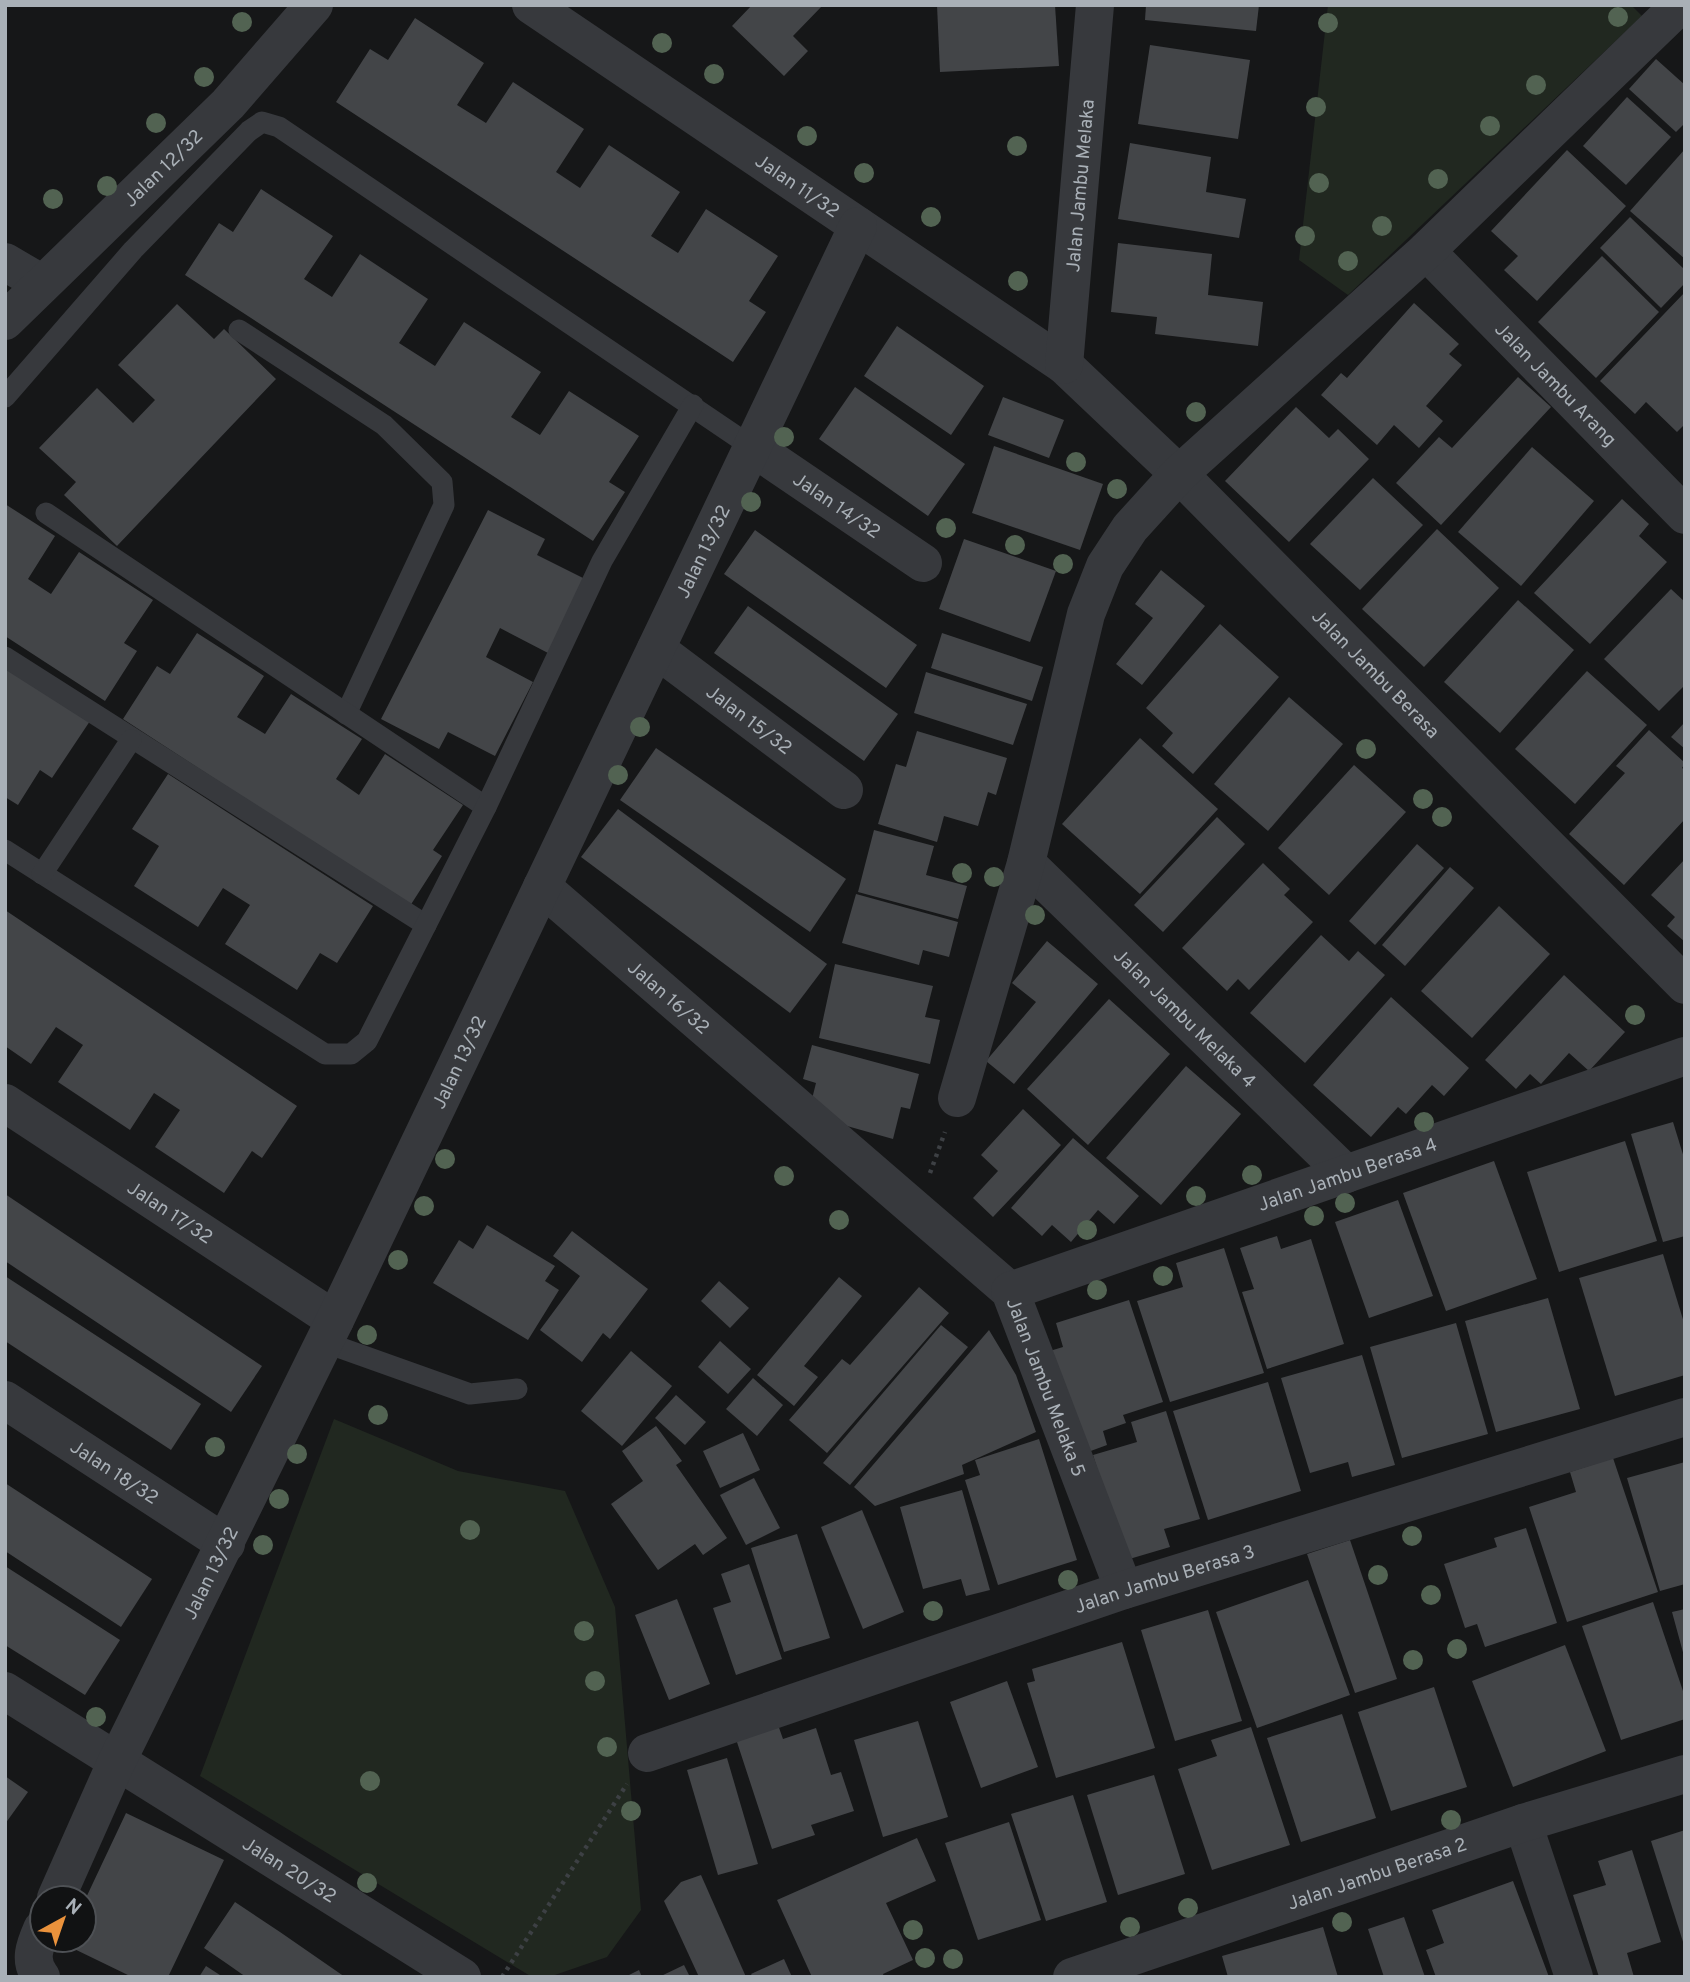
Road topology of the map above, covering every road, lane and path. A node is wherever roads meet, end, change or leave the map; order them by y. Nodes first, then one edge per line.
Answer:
1 (314, 5) edge
2 (531, 5) edge
3 (1095, 5) edge
4 (1680, 5) edge
5 (858, 226) junction
6 (1426, 251) junction
7 (5, 262) edge
8 (41, 283) junction
9 (5, 321) edge
10 (239, 330) dead end
11 (1064, 365) junction
12 (5, 397) edge
13 (693, 405) junction
14 (752, 447) junction
15 (1180, 474) junction
16 (46, 513) dead end
17 (1685, 515) edge
18 (923, 563) dead end
19 (656, 649) junction
20 (5, 657) edge
21 (346, 714) junction
22 (131, 740) junction
23 (844, 790) dead end
24 (486, 807) junction
25 (5, 850) edge
26 (1026, 863) junction
27 (42, 874) junction
28 (542, 887) junction
29 (426, 925) junction
30 (1685, 985) edge
31 (1685, 1056) edge
32 (957, 1098) joint
33 (5, 1104) edge
34 (796, 1106) joint
35 (1346, 1174) junction
36 (917, 1211) junction
37 (1010, 1291) junction
38 (329, 1331) junction
39 (517, 1389) dead end
40 (5, 1400) edge
41 (1685, 1417) edge
42 (226, 1544) junction
43 (1124, 1590) junction
44 (5, 1691) edge
45 (647, 1753) joint
46 (117, 1763) junction
47 (1685, 1774) edge
48 (1523, 1823) junction
49 (62, 1884) edge
50 (34, 1954) edge
51 (39, 1974) edge
52 (462, 1977) edge
53 (502, 1977) edge
54 (1072, 1977) edge
55 (1574, 1977) edge

1 - 8 street, Jalan 12/32
2 - 5 street, Jalan 11/32
3 - 11 street, Jalan Jambu Melaka
4 - 6 street
5 - 11 street, Jalan 11/32
5 - 14 street, Jalan 13/32
6 - 15 street
6 - 17 street, Jalan Jambu Arang
7 - 8 street
8 - 9 street, Jalan 12/32
10 - 21 lane
11 - 15 street, Jalan Jambu Berasa
12 - 13 lane
13 - 14 lane
13 - 24 lane
14 - 18 street, Jalan 14/32
14 - 19 street, Jalan 13/32
15 - 26 street
15 - 30 street, Jalan Jambu Berasa
16 - 21 lane
19 - 23 street, Jalan 15/32
19 - 28 street, Jalan 13/32
20 - 22 lane
21 - 24 lane
22 - 27 lane
22 - 29 lane
24 - 29 lane
25 - 27 lane
26 - 32 street
26 - 35 street, Jalan Jambu Melaka 4
27 - 29 lane
28 - 34 street, Jalan 16/32
28 - 38 street, Jalan 13/32
31 - 35 street, Jalan Jambu Berasa 4
32 - 36 path
33 - 38 street, Jalan 17/32
34 - 36 street, Jalan Jambu Melaka 5
35 - 37 street, Jalan Jambu Berasa 4
36 - 37 street, Jalan Jambu Melaka 5
37 - 43 street, Jalan Jambu Melaka 5
38 - 39 lane
38 - 42 street, Jalan 13/32
40 - 42 street, Jalan 18/32
41 - 43 street, Jalan Jambu Berasa 3
42 - 46 street, Jalan 13/32
43 - 45 street, Jalan Jambu Berasa 3
44 - 46 street, Jalan 20/32
45 - 53 path
46 - 49 street, Jalan 13/32
46 - 52 street, Jalan 20/32
47 - 48 street, Jalan Jambu Berasa 2
48 - 54 street, Jalan Jambu Berasa 2
48 - 55 street
50 - 51 street

